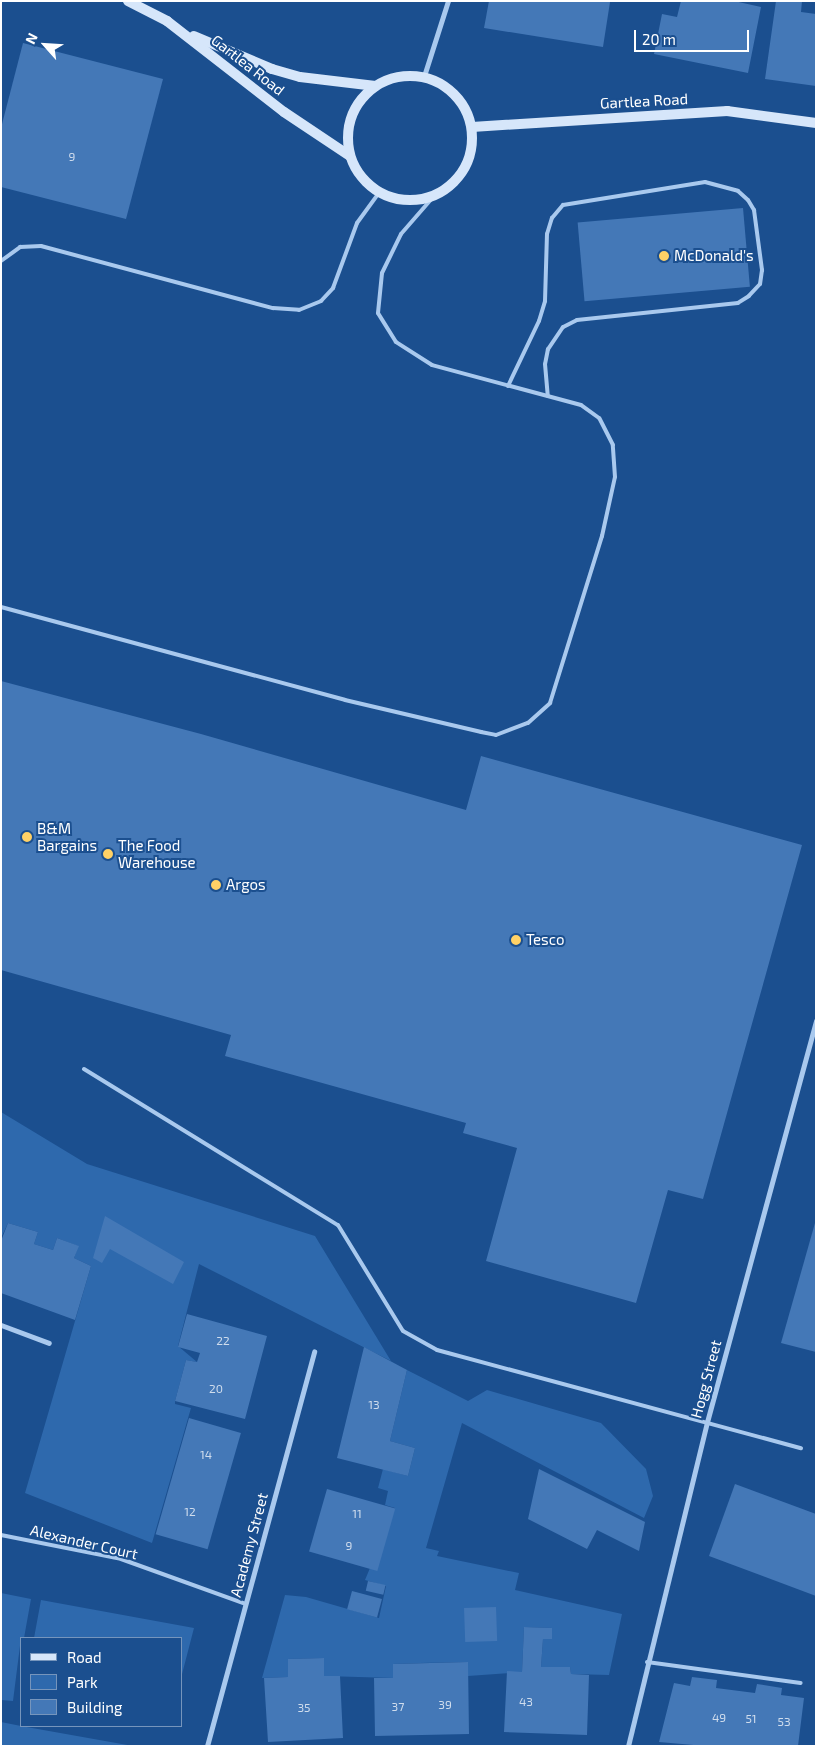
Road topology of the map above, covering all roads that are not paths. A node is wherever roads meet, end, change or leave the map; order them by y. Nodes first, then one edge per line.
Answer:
1 (128, 1) edge
2 (448, 1) edge
3 (179, 30) junction
4 (424, 76) junction
5 (375, 86) junction
6 (816, 123) edge
7 (472, 127) junction
8 (350, 156) junction
9 (379, 193) junction
10 (434, 196) junction
11 (1, 262) edge
12 (508, 386) junction
13 (548, 396) junction
14 (1, 607) edge
15 (816, 1021) edge
16 (84, 1069) dead end
17 (1, 1325) edge
18 (49, 1343) dead end
19 (314, 1351) dead end
20 (707, 1422) junction
21 (800, 1448) dead end
22 (1, 1536) edge
23 (246, 1604) junction
24 (646, 1662) junction
25 (801, 1683) dead end
26 (207, 1746) edge
27 (628, 1746) edge

1 - 3 street, Gartlea Road
2 - 4 street
3 - 5 street, Gartlea Road
3 - 8 street, Gartlea Road
4 - 5 street, Gartlea Road
4 - 7 street, Gartlea Road
5 - 8 street, Gartlea Road
6 - 7 street, Gartlea Road
7 - 10 street, Gartlea Road
8 - 9 street, Gartlea Road
9 - 10 street, Gartlea Road
9 - 11 lane
10 - 12 lane
12 - 13 lane
12 - 13 lane
13 - 14 lane
15 - 20 street, Hogg Street
16 - 20 lane
17 - 18 street
19 - 23 street, Academy Street
20 - 21 lane
20 - 24 street, Hogg Street
22 - 23 lane, Alexander Court
23 - 26 street, Academy Street
24 - 25 lane
24 - 27 street, Hogg Street

